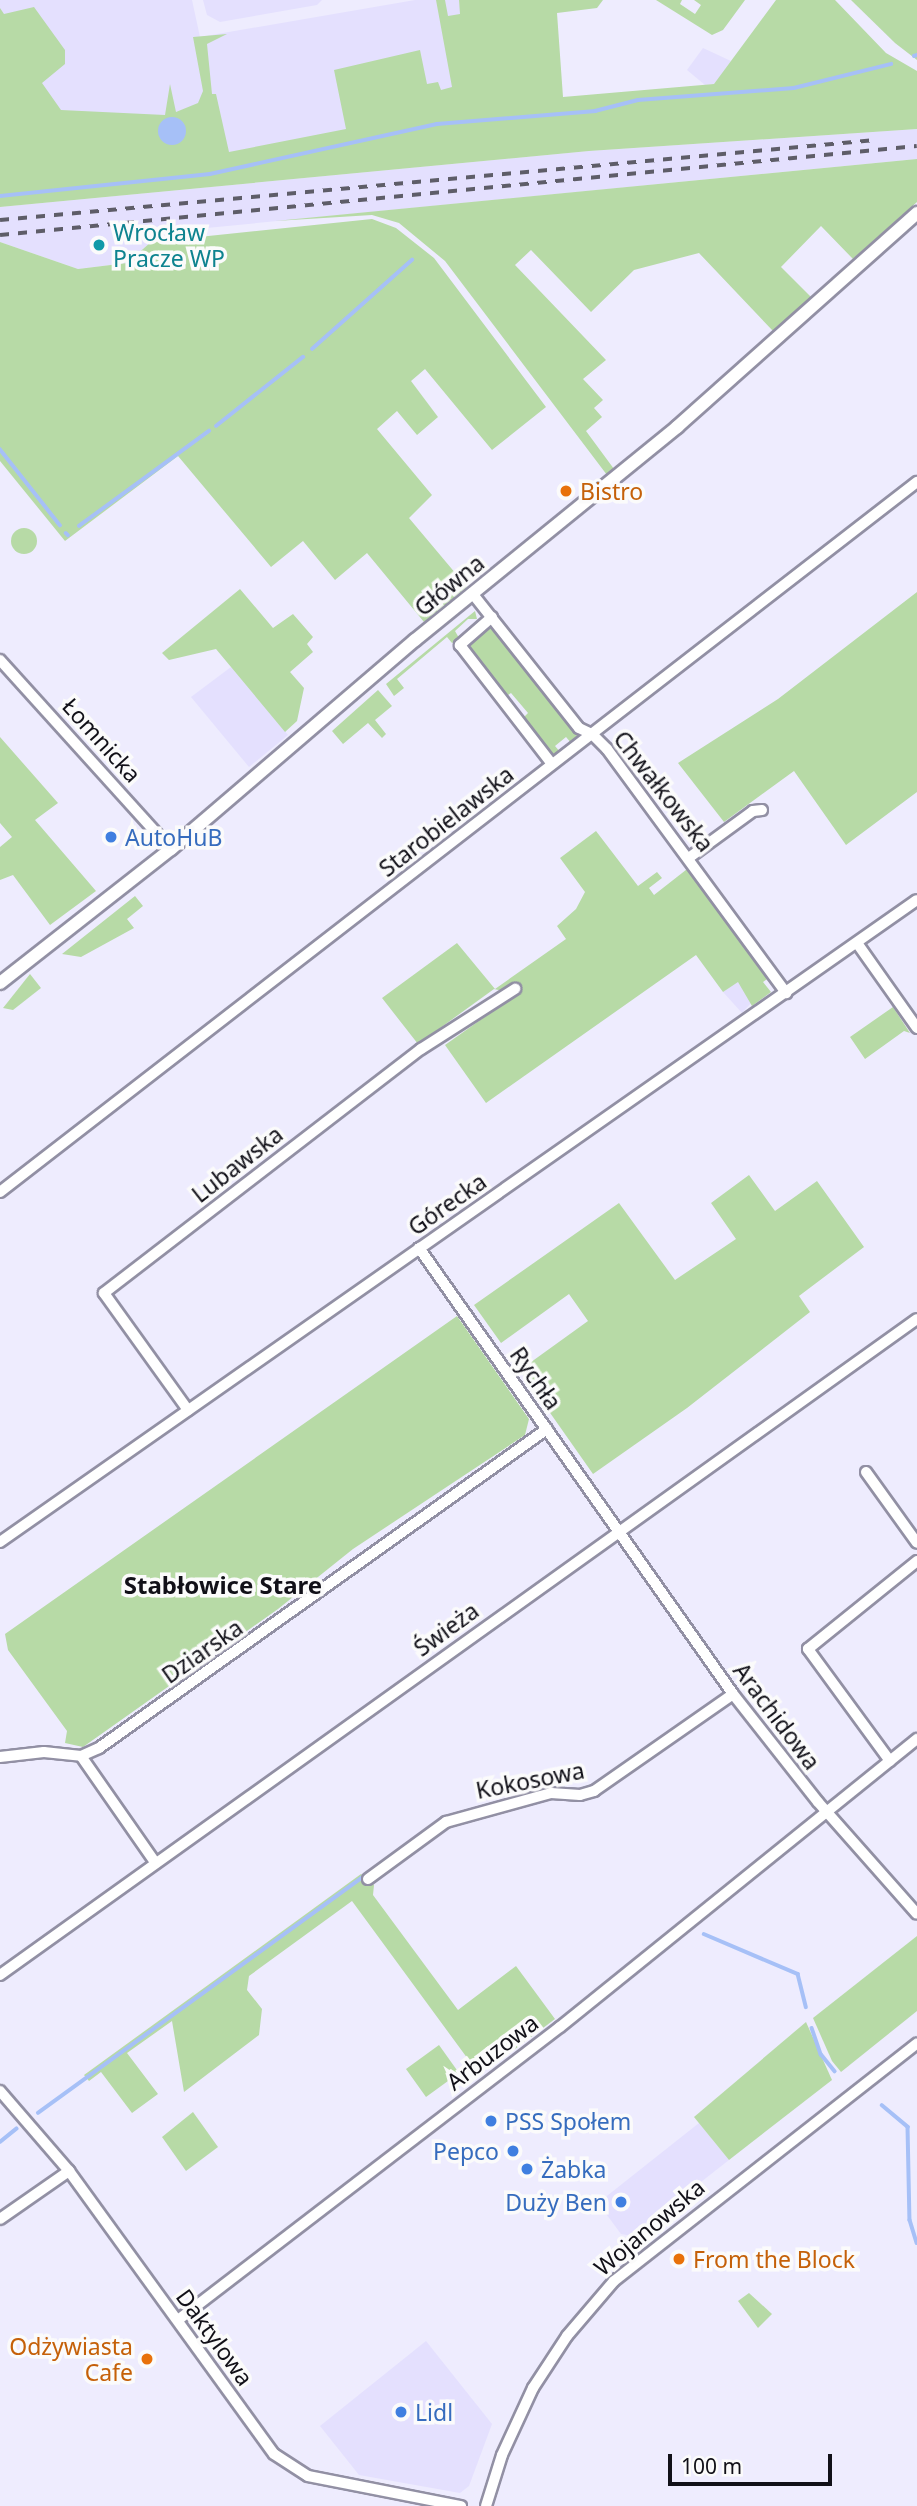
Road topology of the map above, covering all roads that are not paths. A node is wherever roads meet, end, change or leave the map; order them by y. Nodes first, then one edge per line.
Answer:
1 (917, 213) edge
2 (917, 482) edge
3 (472, 593) junction
4 (492, 617) junction
5 (0, 660) edge
6 (592, 734) junction
7 (552, 764) junction
8 (762, 810) dead end
9 (171, 849) junction
10 (690, 857) junction
11 (917, 900) edge
12 (857, 943) junction
13 (0, 983) edge
14 (515, 989) dead end
15 (786, 993) junction
16 (917, 1028) edge
17 (0, 1192) edge
18 (419, 1248) junction
19 (917, 1319) edge
20 (188, 1410) junction
21 (547, 1429) junction
22 (866, 1472) dead end
23 (618, 1531) junction
24 (0, 1542) edge
25 (917, 1543) edge
26 (917, 1561) edge
27 (733, 1694) junction
28 (917, 1739) edge
29 (81, 1756) junction
30 (0, 1757) edge
31 (890, 1761) junction
32 (828, 1814) junction
33 (155, 1863) junction
34 (368, 1879) dead end
35 (917, 1914) edge
36 (0, 1975) edge
37 (917, 2043) edge
38 (0, 2091) edge
39 (69, 2171) junction
40 (0, 2219) edge
41 (178, 2320) junction
42 (461, 2506) edge
43 (486, 2506) edge

1 - 3 street, Główna
2 - 6 street, Starobielawska
3 - 4 street, Chwałkowska
3 - 9 street, Główna
4 - 6 street, Chwałkowska
4 - 7 street
5 - 9 street, Łomnicka
6 - 7 street, Starobielawska
6 - 10 street, Chwałkowska
7 - 17 street, Starobielawska
8 - 10 street
9 - 13 street, Główna
10 - 15 street, Chwałkowska
11 - 12 street, Górecka
12 - 15 street, Górecka
12 - 16 street
14 - 20 street, Lubawska
15 - 18 street, Górecka
18 - 20 street, Górecka
18 - 21 street, Rychła
19 - 23 street, Świeża
20 - 24 street, Górecka
21 - 23 street, Rychła
21 - 29 street, Dziarska
22 - 25 street
23 - 27 street, Arachidowa
23 - 33 street, Świeża
26 - 31 street
27 - 32 street, Arachidowa
27 - 34 street, Kokosowa
28 - 31 street, Arbuzowa
29 - 30 street
29 - 33 street
31 - 32 street, Arbuzowa
32 - 35 street, Arachidowa
32 - 41 street, Arbuzowa
33 - 36 street, Świeża
37 - 43 street, Wojanowska
38 - 39 street, Daktylowa
39 - 40 street
39 - 41 street, Daktylowa
41 - 42 street, Daktylowa

